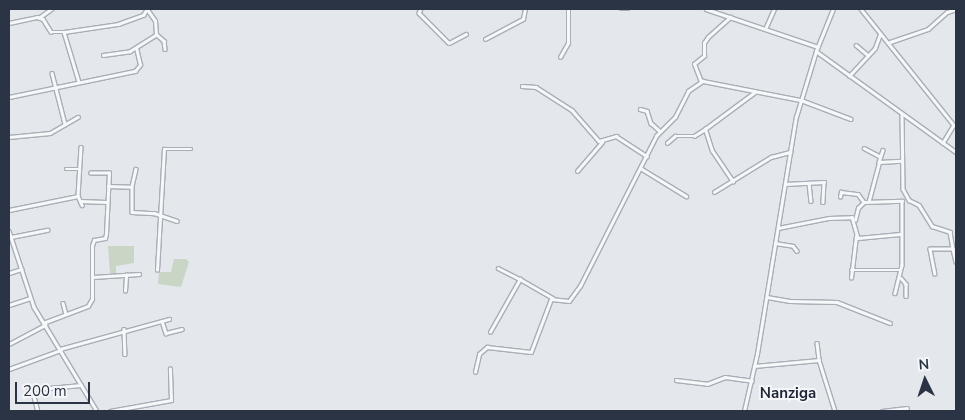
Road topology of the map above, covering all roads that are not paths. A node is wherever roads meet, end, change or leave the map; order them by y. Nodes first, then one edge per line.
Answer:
1 (51, 9) edge
2 (420, 9) edge
3 (525, 9) edge
4 (568, 9) edge
5 (621, 9) edge
6 (628, 9) edge
7 (706, 9) edge
8 (774, 9) edge
9 (833, 9) edge
10 (861, 9) edge
11 (956, 9) edge
12 (147, 10) edge
13 (40, 17) junction
14 (730, 18) junction
15 (9, 23) edge
16 (766, 27) junction
17 (64, 32) junction
18 (156, 34) junction
19 (466, 34) dead end
20 (880, 34) junction
21 (485, 39) dead end
22 (890, 42) junction
23 (856, 46) dead end
24 (818, 47) junction
25 (136, 48) junction
26 (165, 49) dead end
27 (816, 51) junction
28 (103, 55) dead end
29 (868, 55) junction
30 (560, 57) dead end
31 (52, 74) dead end
32 (849, 76) junction
33 (79, 82) junction
34 (701, 82) junction
35 (522, 86) dead end
36 (58, 88) junction
37 (755, 92) junction
38 (9, 97) edge
39 (801, 100) junction
40 (640, 108) dead end
41 (902, 115) junction
42 (78, 117) dead end
43 (851, 119) dead end
44 (65, 124) junction
45 (705, 129) junction
46 (660, 131) junction
47 (9, 137) edge
48 (602, 142) junction
49 (667, 143) dead end
50 (942, 143) junction
51 (81, 147) dead end
52 (191, 148) dead end
53 (864, 148) dead end
54 (883, 150) dead end
55 (790, 152) junction
56 (956, 152) edge
57 (647, 156) junction
58 (879, 156) junction
59 (901, 161) junction
60 (879, 162) junction
61 (66, 169) dead end
62 (78, 169) junction
63 (136, 169) dead end
64 (642, 169) junction
65 (577, 171) dead end
66 (91, 173) dead end
67 (732, 182) junction
68 (809, 183) junction
69 (785, 184) junction
70 (108, 186) junction
71 (132, 187) junction
72 (903, 189) junction
73 (714, 192) dead end
74 (78, 196) junction
75 (686, 196) dead end
76 (840, 198) dead end
77 (811, 201) dead end
78 (902, 201) junction
79 (106, 202) junction
80 (823, 202) dead end
81 (866, 202) junction
82 (9, 210) edge
83 (160, 215) junction
84 (856, 215) junction
85 (852, 217) junction
86 (855, 220) junction
87 (178, 221) dead end
88 (778, 228) junction
89 (47, 230) dead end
90 (9, 231) edge
91 (900, 234) junction
92 (856, 236) junction
93 (11, 237) junction
94 (776, 243) junction
95 (953, 249) junction
96 (797, 251) dead end
97 (956, 262) edge
98 (498, 268) dead end
99 (21, 269) junction
100 (157, 270) dead end
101 (851, 270) junction
102 (901, 270) junction
103 (9, 273) edge
104 (139, 274) dead end
105 (935, 274) dead end
106 (126, 275) junction
107 (93, 276) junction
108 (851, 278) dead end
109 (901, 278) junction
110 (520, 279) junction
111 (126, 291) dead end
112 (895, 293) dead end
113 (906, 296) dead end
114 (766, 297) junction
115 (30, 298) junction
116 (553, 298) junction
117 (63, 303) dead end
118 (9, 305) edge
119 (66, 314) junction
120 (168, 319) dead end
121 (162, 321) junction
122 (890, 323) dead end
123 (44, 324) junction
124 (124, 329) junction
125 (182, 329) dead end
126 (490, 332) dead end
127 (9, 344) edge
128 (818, 344) dead end
129 (61, 349) junction
130 (125, 354) dead end
131 (819, 360) junction
132 (754, 366) junction
133 (9, 368) edge
134 (170, 369) dead end
135 (475, 372) dead end
136 (676, 380) dead end
137 (752, 382) junction
138 (82, 385) junction
139 (32, 389) junction
140 (28, 390) dead end
141 (907, 408) dead end
142 (37, 411) edge
143 (96, 411) edge
144 (110, 411) edge
145 (744, 411) edge
146 (835, 411) edge
147 (883, 411) edge

1 - 13 street
2 - 19 street
3 - 21 street
4 - 30 street
5 - 6 street
7 - 14 street
8 - 16 street
9 - 24 street
10 - 20 street
11 - 22 street
12 - 17 street
12 - 18 street
13 - 15 street
13 - 17 street
14 - 16 street
14 - 34 street
16 - 24 street
17 - 33 street
18 - 25 street
18 - 26 street
20 - 22 street
20 - 29 street
22 - 50 street
23 - 29 street
24 - 27 street
25 - 28 street
25 - 33 street
27 - 32 street
27 - 39 street
29 - 32 street
31 - 36 street
32 - 41 street
33 - 36 street
34 - 37 street
34 - 46 street
35 - 48 street
36 - 38 street
36 - 44 street
37 - 39 street
37 - 45 street
39 - 43 street
39 - 55 street
40 - 46 street
41 - 50 street
41 - 59 street
42 - 44 street
44 - 47 street
45 - 49 street
45 - 67 street
46 - 57 street
48 - 57 street
48 - 65 street
50 - 56 street
51 - 62 street
52 - 83 street
53 - 58 street
54 - 58 street
55 - 67 street
55 - 69 street
57 - 64 street
58 - 60 street
59 - 60 street
59 - 72 street
60 - 81 street
61 - 62 street
62 - 74 street
63 - 71 street
64 - 75 street
64 - 116 street
66 - 70 street
67 - 73 street
68 - 69 street
68 - 77 street
68 - 80 street
69 - 88 street
70 - 71 street
70 - 79 street
71 - 83 street
72 - 78 street
72 - 95 street
74 - 79 street
74 - 82 street
76 - 81 street
78 - 81 street
78 - 91 street
79 - 107 street
81 - 84 street
83 - 87 street
83 - 100 street
84 - 85 street
84 - 86 street
85 - 86 street
85 - 88 street
86 - 92 street
88 - 94 street
89 - 93 street
90 - 93 street
91 - 92 street
91 - 102 street
92 - 101 street
93 - 99 street
94 - 96 street
94 - 114 street
95 - 97 street
95 - 105 street
98 - 110 street
99 - 103 street
99 - 115 street
101 - 102 street
101 - 108 street
102 - 109 street
104 - 106 street
106 - 107 street
106 - 111 street
107 - 119 street
109 - 112 street
109 - 113 street
110 - 116 street
110 - 126 street
114 - 122 street
114 - 132 street
115 - 118 street
115 - 123 street
116 - 135 street
117 - 119 street
119 - 123 street
120 - 121 street
121 - 124 street
121 - 125 street
123 - 127 street
123 - 129 street
124 - 129 street
124 - 130 street
128 - 131 street
129 - 133 street
129 - 138 street
131 - 132 street
131 - 146 street
132 - 137 street
134 - 144 street
136 - 137 street
137 - 145 street
138 - 139 street
138 - 143 street
139 - 140 street
139 - 142 street
141 - 147 street

